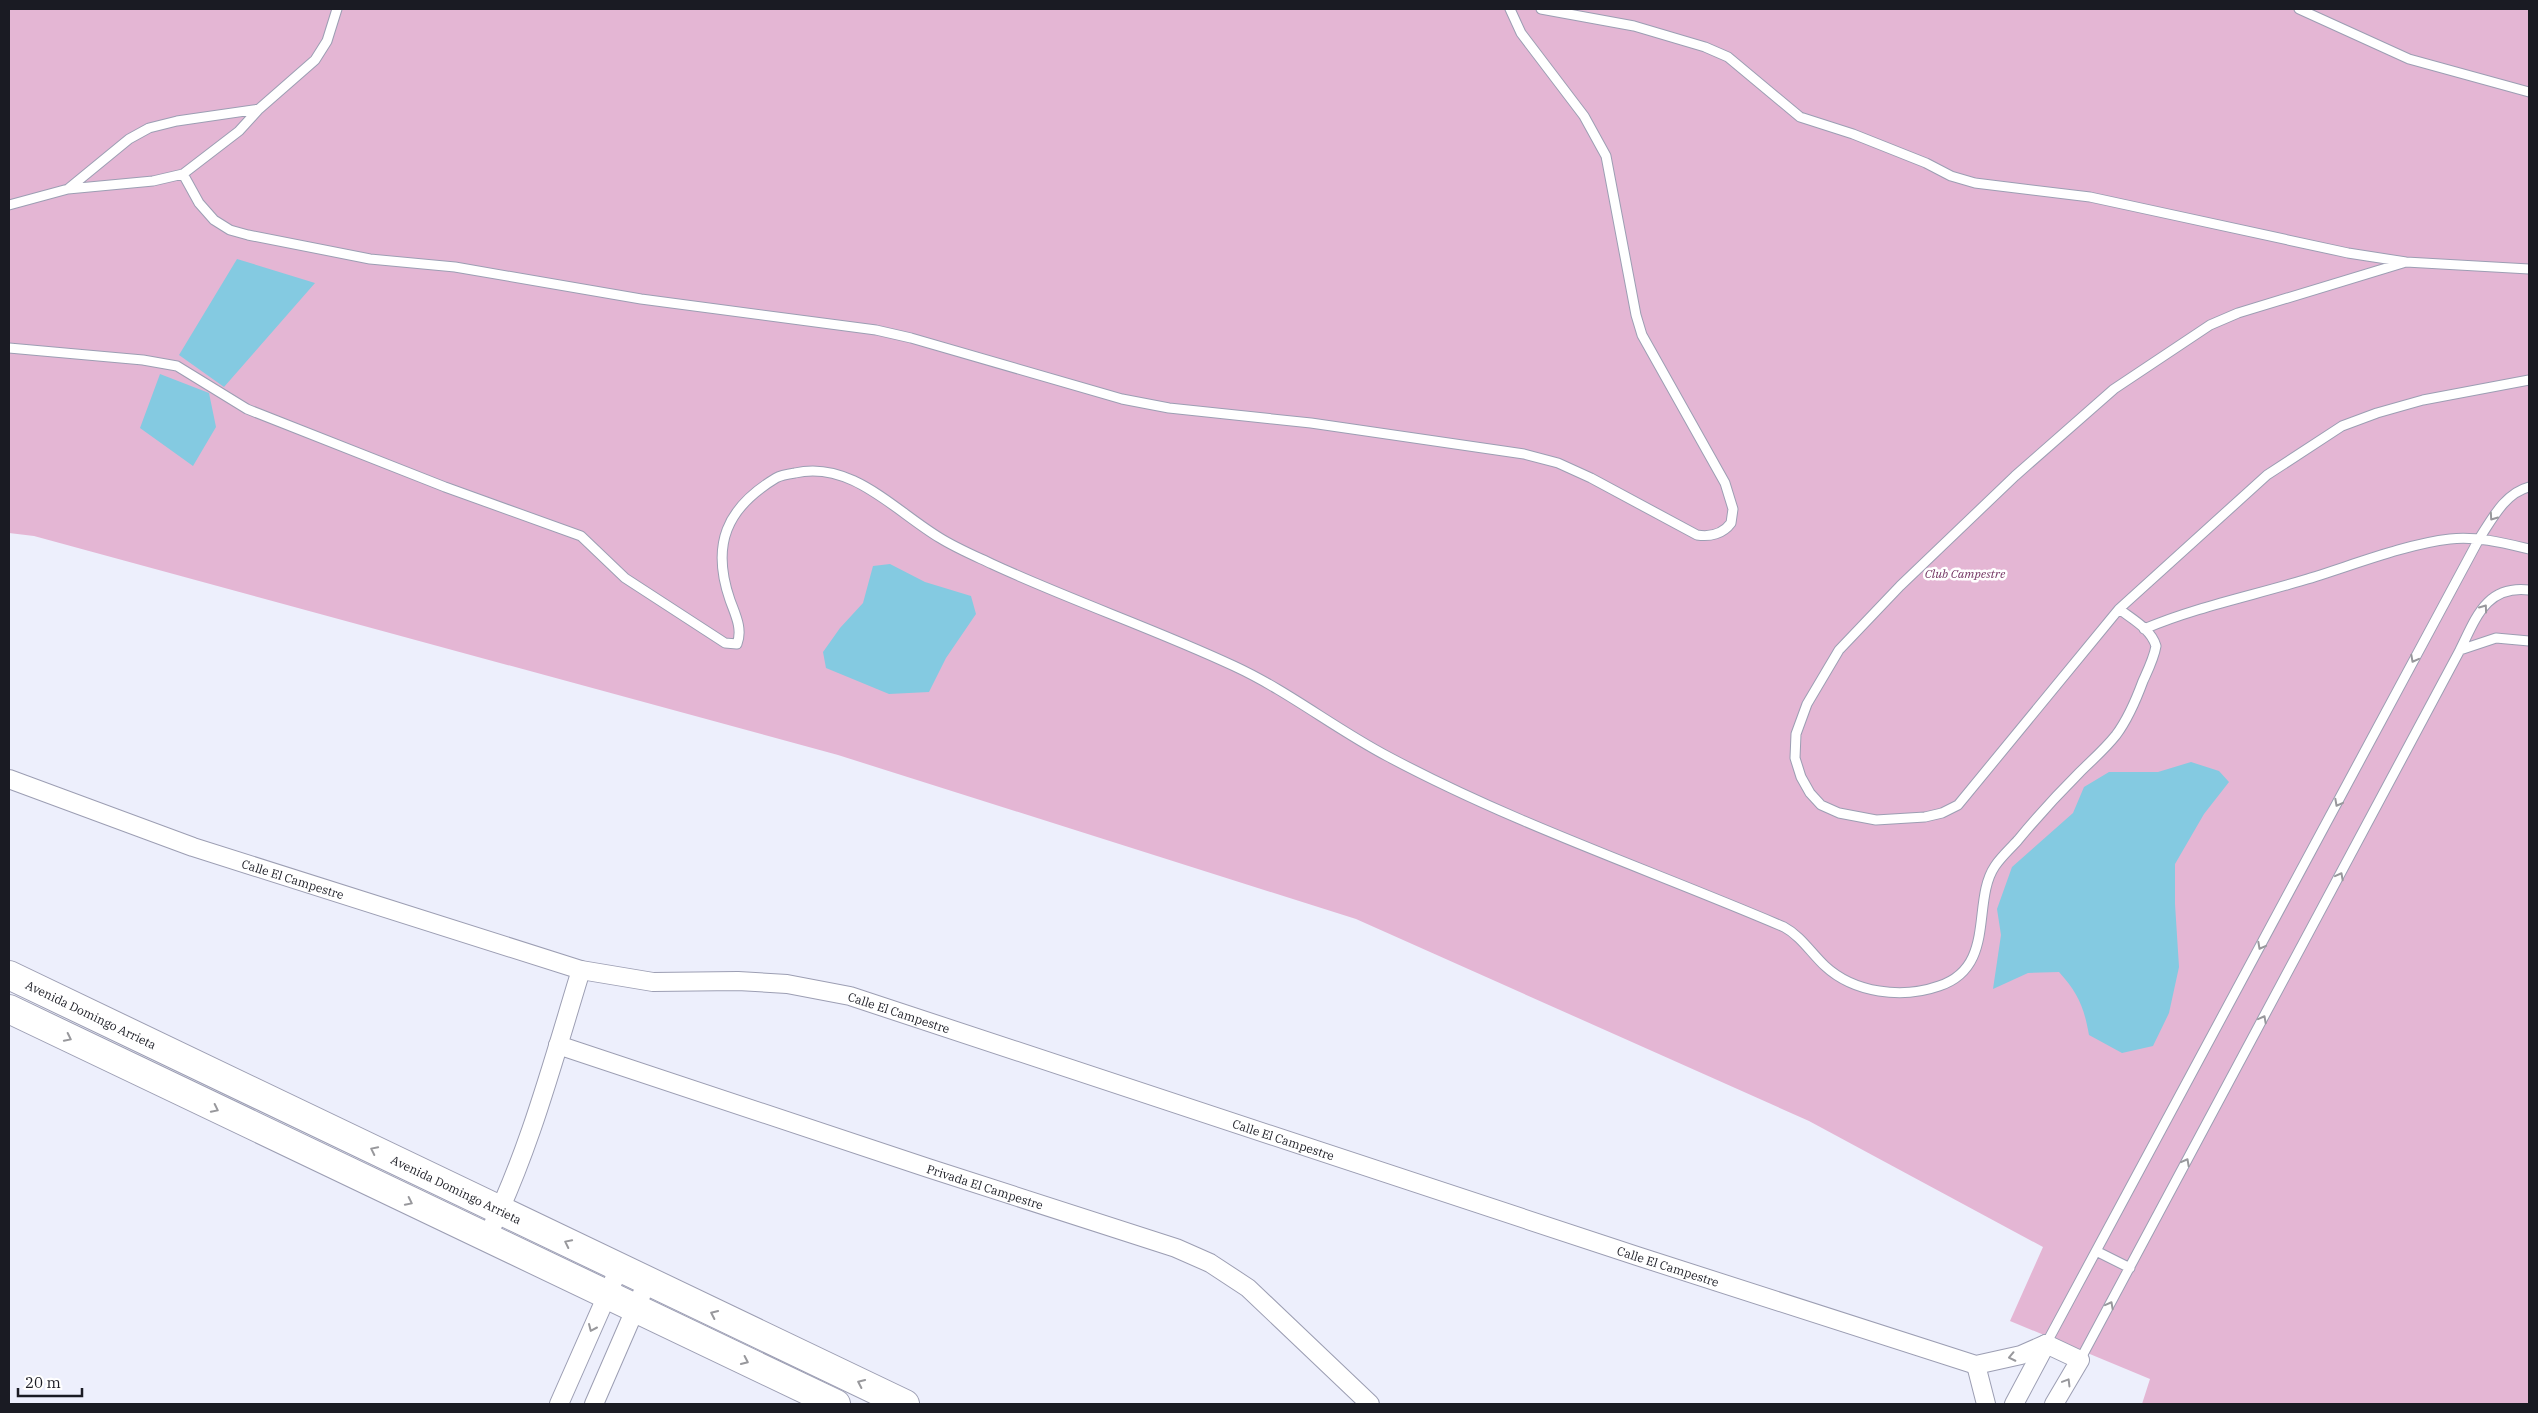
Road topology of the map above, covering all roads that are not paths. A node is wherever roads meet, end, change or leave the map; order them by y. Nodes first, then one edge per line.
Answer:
1 (337, 9) edge
2 (1510, 9) edge
3 (1542, 9) edge
4 (2299, 9) edge
5 (2529, 92) edge
6 (259, 108) junction
7 (184, 174) junction
8 (68, 189) junction
9 (9, 205) edge
10 (2406, 262) junction
11 (2529, 269) edge
12 (9, 348) edge
13 (2529, 380) edge
14 (2529, 487) edge
15 (2479, 539) junction
16 (2529, 549) edge
17 (2529, 590) edge
18 (2119, 609) junction
19 (2144, 628) junction
20 (2529, 640) edge
21 (2460, 650) junction
22 (9, 779) edge
23 (581, 970) junction
24 (9, 976) edge
25 (16, 1015) edge
26 (558, 1045) junction
27 (500, 1210) junction
28 (486, 1239) junction
29 (2096, 1252) junction
30 (619, 1268) junction
31 (2130, 1268) junction
32 (646, 1282) junction
33 (607, 1294) junction
34 (636, 1309) junction
35 (2046, 1344) junction
36 (2080, 1360) junction
37 (1976, 1365) junction
38 (559, 1404) edge
39 (594, 1404) edge
40 (836, 1404) edge
41 (905, 1404) edge
42 (1370, 1404) edge
43 (1986, 1404) edge
44 (2014, 1404) edge
45 (2054, 1404) edge

1 - 6 lane
2 - 7 lane
3 - 10 lane
4 - 5 lane
6 - 7 lane
6 - 8 lane
7 - 8 lane
8 - 9 lane
10 - 11 lane
10 - 18 lane
12 - 19 lane
13 - 18 lane
14 -> 15 lane
15 - 16 lane
15 - 19 lane
15 -> 29 lane
21 -> 17 lane
18 - 19 lane
20 - 21 lane
31 -> 21 lane
22 - 23 street, Calle El Campestre
23 - 26 street
23 - 37 street, Calle El Campestre
27 -> 24 main road, Avenida Domingo Arrieta
25 -> 28 main road
26 - 27 street
26 - 42 street, Privada El Campestre
27 - 28 street
30 -> 27 main road, Avenida Domingo Arrieta
28 - 33 main road
29 - 31 lane
29 - 35 lane
30 - 32 main road, Avenida Domingo Arrieta
30 - 33 street
36 -> 31 lane
32 - 34 street
41 -> 32 main road, Avenida Domingo Arrieta
33 - 34 main road
33 -> 38 street
34 - 39 street
34 -> 40 main road
35 - 36 street
35 -> 37 street
35 - 44 street
45 -> 36 street
37 - 43 street

